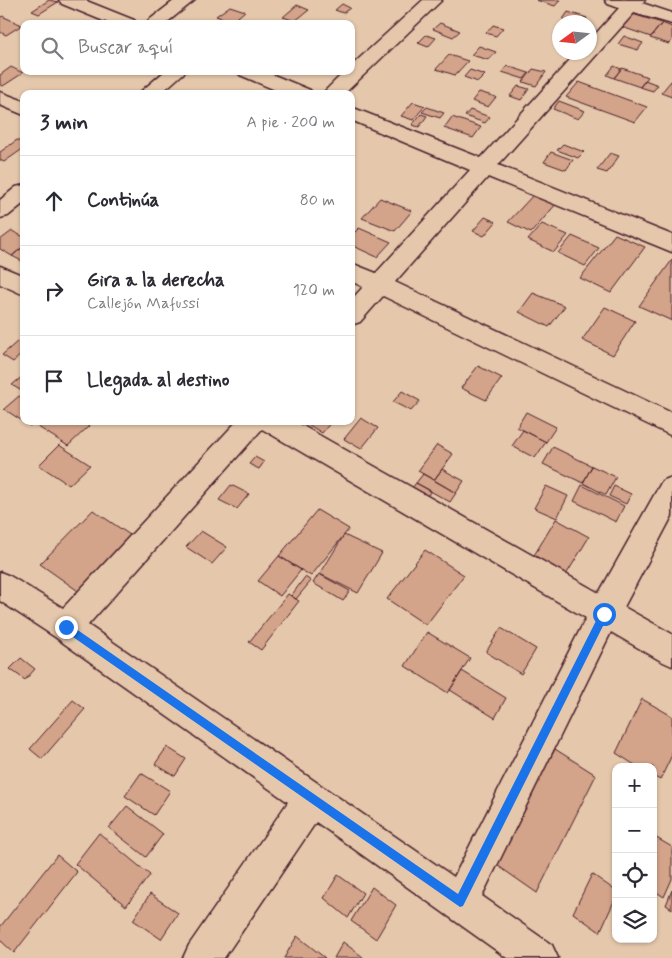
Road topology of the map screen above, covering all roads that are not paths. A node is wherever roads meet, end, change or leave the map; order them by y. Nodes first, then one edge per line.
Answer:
1 (68, 0) edge
2 (186, 0) edge
3 (433, 0) edge
4 (613, 0) edge
5 (633, 3) edge
6 (118, 20) edge
7 (158, 20) edge
8 (672, 20) edge
9 (597, 43) edge
10 (582, 60) edge
11 (355, 73) edge
12 (172, 75) edge
13 (256, 75) edge
14 (352, 75) edge
15 (153, 90) edge
16 (293, 90) edge
17 (336, 90) edge
18 (0, 98) edge
19 (20, 107) edge
20 (355, 115) edge
21 (484, 166) junction
22 (20, 195) edge
23 (0, 210) edge
24 (672, 244) edge
25 (355, 273) edge
26 (0, 274) edge
27 (20, 285) edge
28 (379, 286) junction
29 (355, 312) edge
30 (249, 425) edge
31 (278, 425) edge
32 (672, 425) edge
33 (672, 490) edge
34 (0, 585) edge
35 (604, 614) junction
36 (66, 627) junction
37 (672, 651) edge
38 (311, 799) junction
39 (460, 902) junction
40 (202, 958) edge
41 (539, 958) edge

1 - 6 street
2 - 7 street
3 - 11 street
4 - 5 street
5 - 8 street
5 - 9 street
10 - 21 street
12 - 15 street
13 - 16 street
14 - 17 street
18 - 19 street
20 - 21 street
21 - 24 street
21 - 28 street
22 - 23 street
25 - 28 street
26 - 27 street
28 - 29 street
28 - 32 street
30 - 36 street
31 - 35 street
33 - 35 street
34 - 36 street
35 - 37 street
35 - 39 street
36 - 38 street
38 - 39 street
38 - 40 street
39 - 41 street

